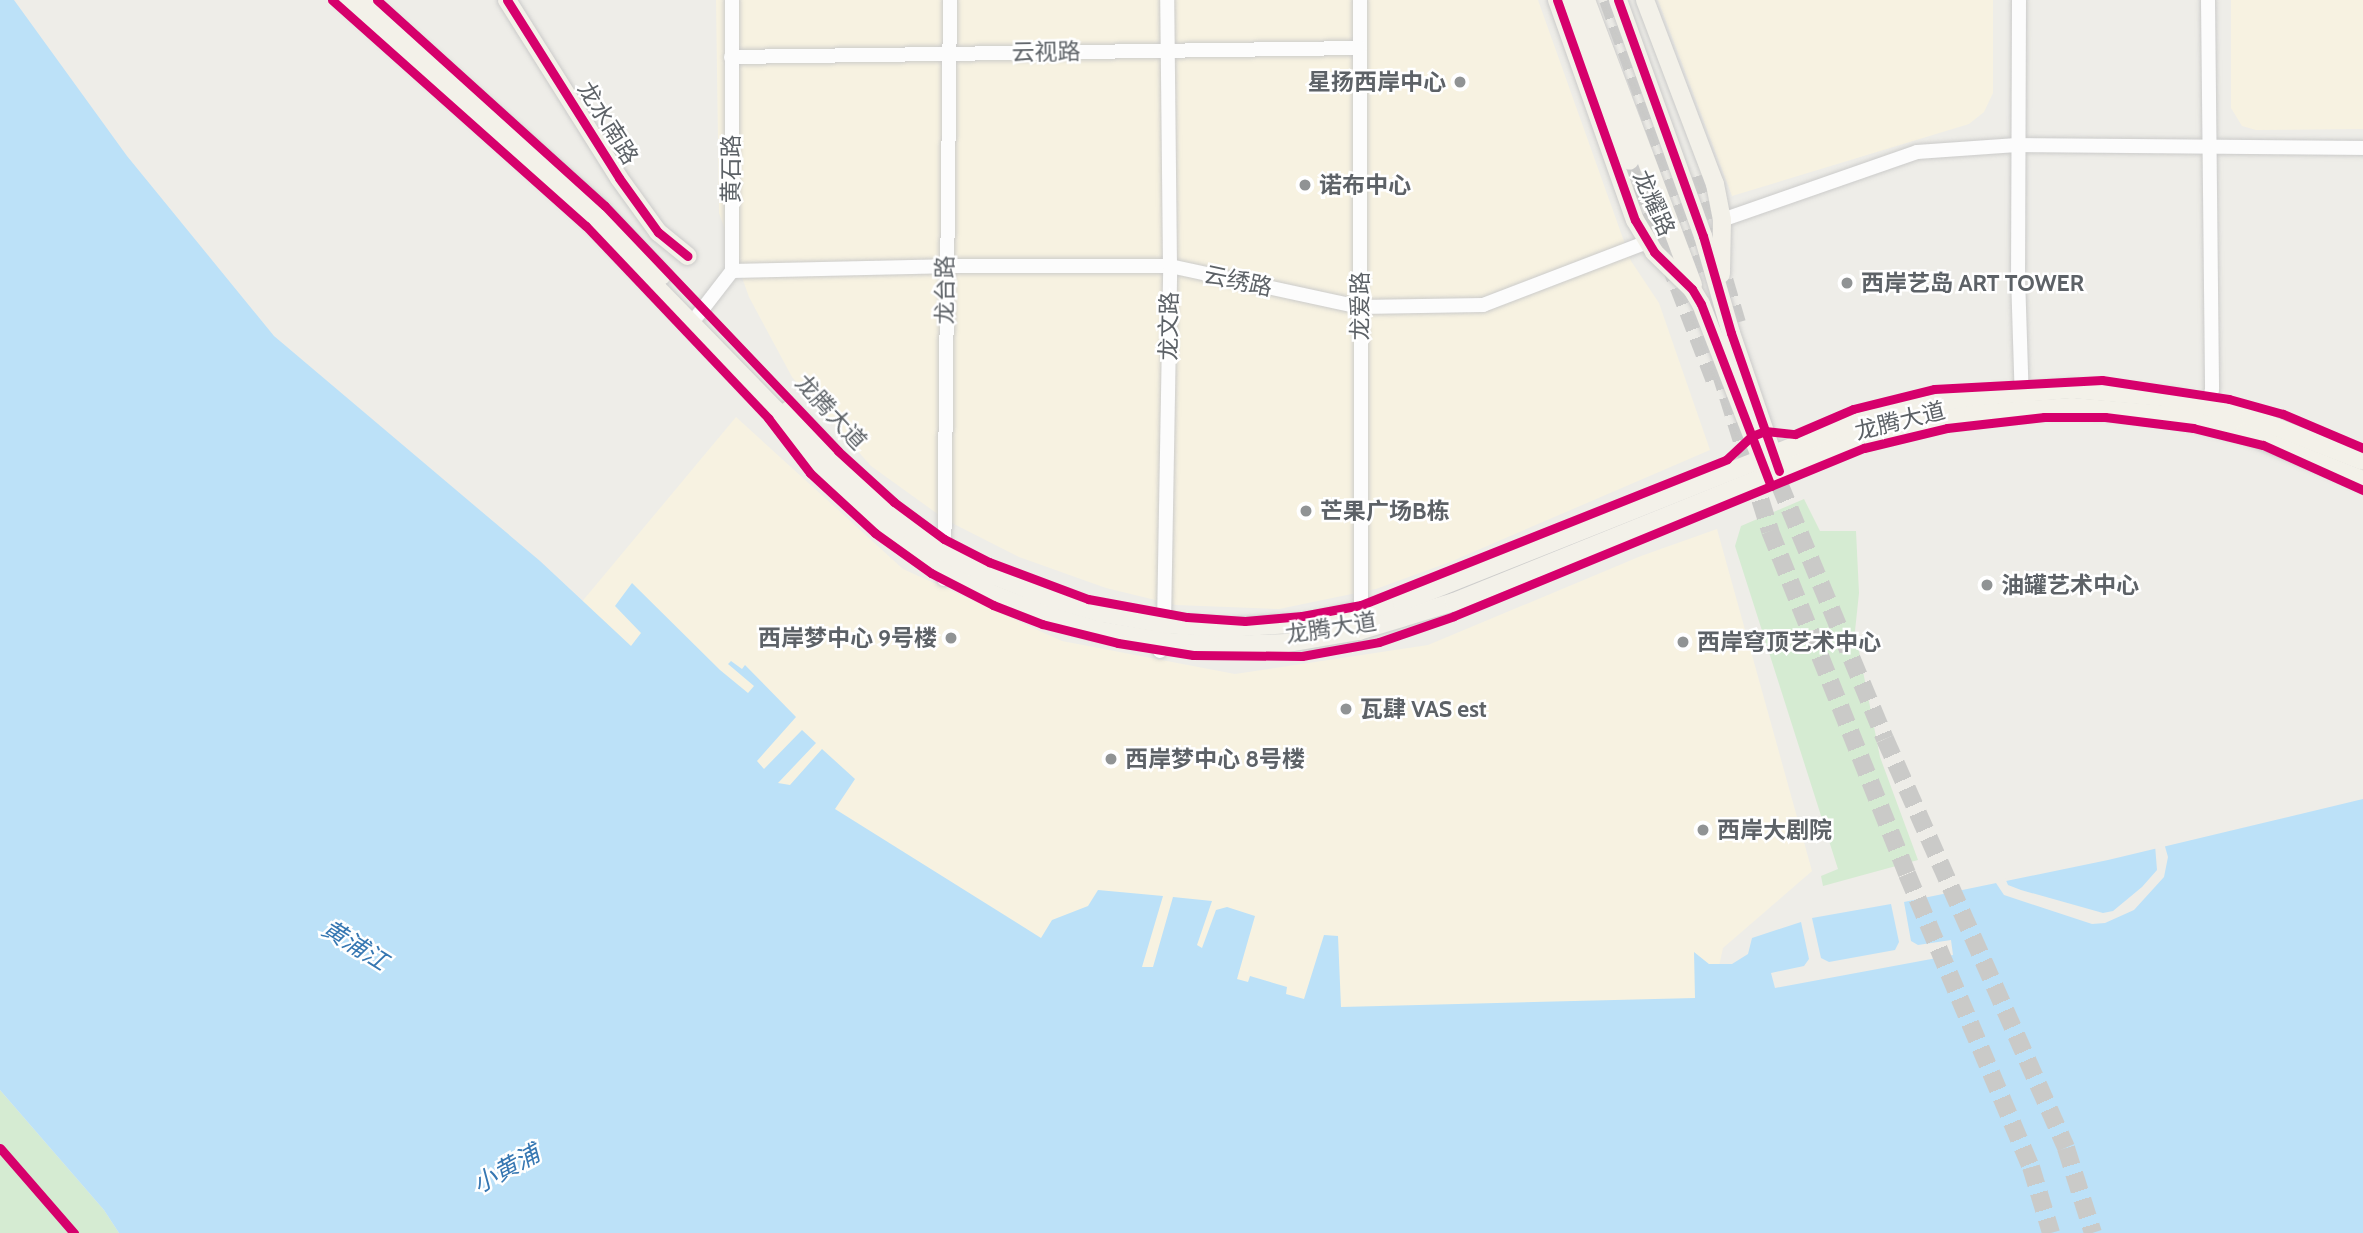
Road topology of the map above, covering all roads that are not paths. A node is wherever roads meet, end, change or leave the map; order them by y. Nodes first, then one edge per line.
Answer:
1 (345, 0) edge
2 (365, 0) edge
3 (507, 0) edge
4 (732, 0) edge
5 (950, 0) edge
6 (1167, 0) edge
7 (1360, 0) edge
8 (1557, 0) edge
9 (1571, 0) edge
10 (1586, 0) edge
11 (1618, 0) edge
12 (1630, 0) edge
13 (1645, 0) edge
14 (2019, 0) edge
15 (2208, 0) edge
16 (1360, 48) junction
17 (1167, 50) junction
18 (949, 54) junction
19 (732, 57) junction
20 (2017, 145) junction
21 (2209, 147) junction
22 (2363, 148) edge
23 (1630, 161) tunnel mouth
24 (1694, 177) tunnel mouth
25 (1722, 220) junction
26 (1647, 242) junction
27 (688, 256) dead end
28 (945, 266) junction
29 (1170, 267) junction
30 (732, 271) junction
31 (1701, 304) junction
32 (1360, 307) junction
33 (695, 319) junction
34 (1731, 333) junction
35 (2209, 406) junction
36 (2023, 407) junction
37 (2363, 461) edge
38 (1770, 469) junction
39 (2363, 480) edge
40 (944, 566) junction
41 (1361, 613) junction
42 (1162, 639) junction

1 - 33 main road, 龙腾大道
2 - 33 main road, 龙腾大道
3 - 27 main road, 龙水南路
4 - 19 street, 黄石路
5 - 18 street, 龙台路
6 - 17 street, 龙文路
7 - 16 street, 龙爱路
8 - 26 main road, 龙耀路
9 - 23 main road
10 - 31 main road, 龙耀路
11 - 34 main road, 龙耀路
12 - 24 main road
13 - 25 main road, 龙耀路
14 - 20 street
15 - 21 street
16 - 17 street, 云视路
16 - 32 street, 龙爱路
17 - 18 street, 云视路
17 - 29 street, 龙文路
18 - 19 street, 云视路
18 - 28 street, 龙台路
19 - 30 street, 黄石路
20 - 21 street
20 - 25 street
20 - 36 street
21 - 22 street
21 - 35 street
25 - 34 main road, 龙耀路
26 - 31 main road, 龙耀路
26 - 32 street, 云绣路
28 - 29 street, 云绣路
28 - 30 street, 云绣路
28 - 40 street, 龙台路
29 - 32 street, 云绣路
29 - 42 street, 龙文路
30 - 33 street
31 - 38 main road, 龙耀路
32 - 41 street, 龙爱路
33 - 40 main road, 龙腾大道
34 - 38 main road, 龙耀路
35 - 36 main road, 龙腾大道
35 - 37 main road, 龙腾大道
36 - 38 main road, 龙腾大道
36 - 39 main road, 龙腾大道
38 - 41 main road, 龙腾大道
38 - 42 main road, 龙腾大道
40 - 42 main road, 龙腾大道
41 - 42 main road, 龙腾大道

